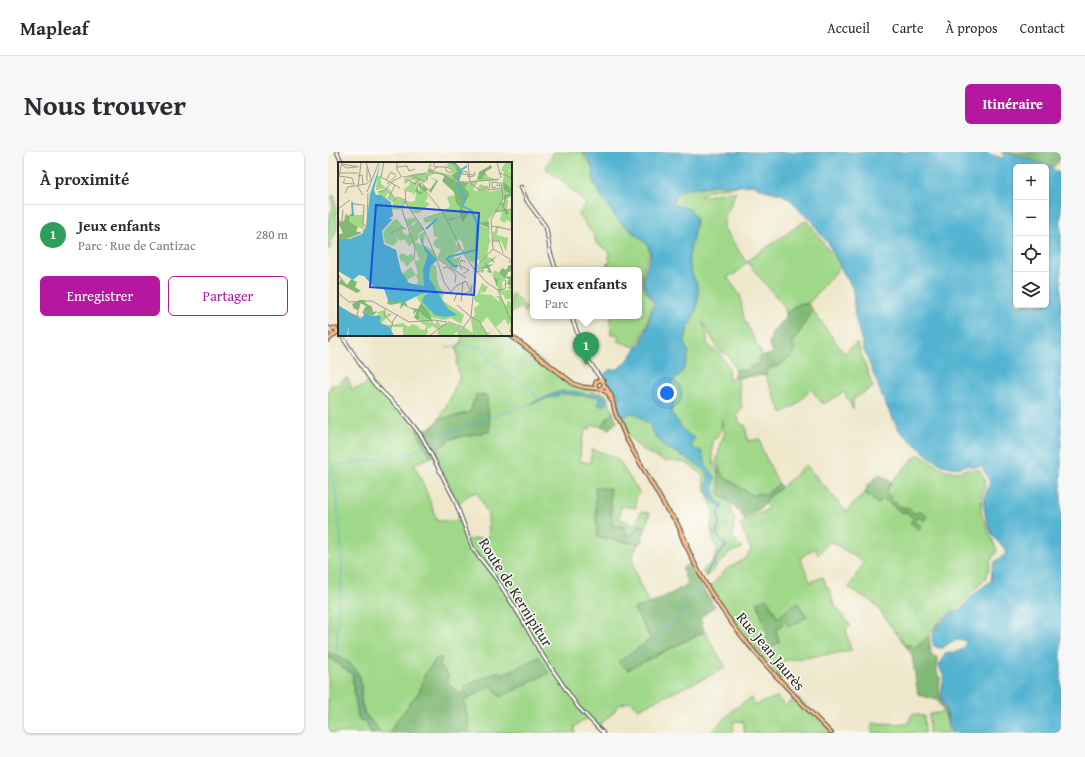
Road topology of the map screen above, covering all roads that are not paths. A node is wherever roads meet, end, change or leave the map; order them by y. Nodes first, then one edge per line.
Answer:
1 (337, 152) edge
2 (342, 162) edge
3 (521, 186) dead end
4 (555, 267) edge
5 (572, 319) edge
6 (328, 327) edge
7 (336, 332) edge
8 (339, 336) edge
9 (511, 336) edge
10 (329, 339) edge
11 (598, 375) junction
12 (596, 382) junction
13 (604, 383) junction
14 (589, 387) junction
15 (599, 389) junction
16 (613, 404) junction
17 (602, 733) edge
18 (831, 733) edge

1 - 2 street
3 - 4 street
5 - 11 street
6 - 7 street
7 - 10 main road
8 - 17 street, Route de Kernipitur
9 - 14 main road
11 - 12 street
11 - 13 street
12 - 13 main road
12 - 14 main road
12 - 15 main road
13 - 15 main road
13 - 16 main road, Rue Jean Jaurès
14 - 15 main road
15 - 16 main road
16 - 18 main road, Rue Jean Jaurès

